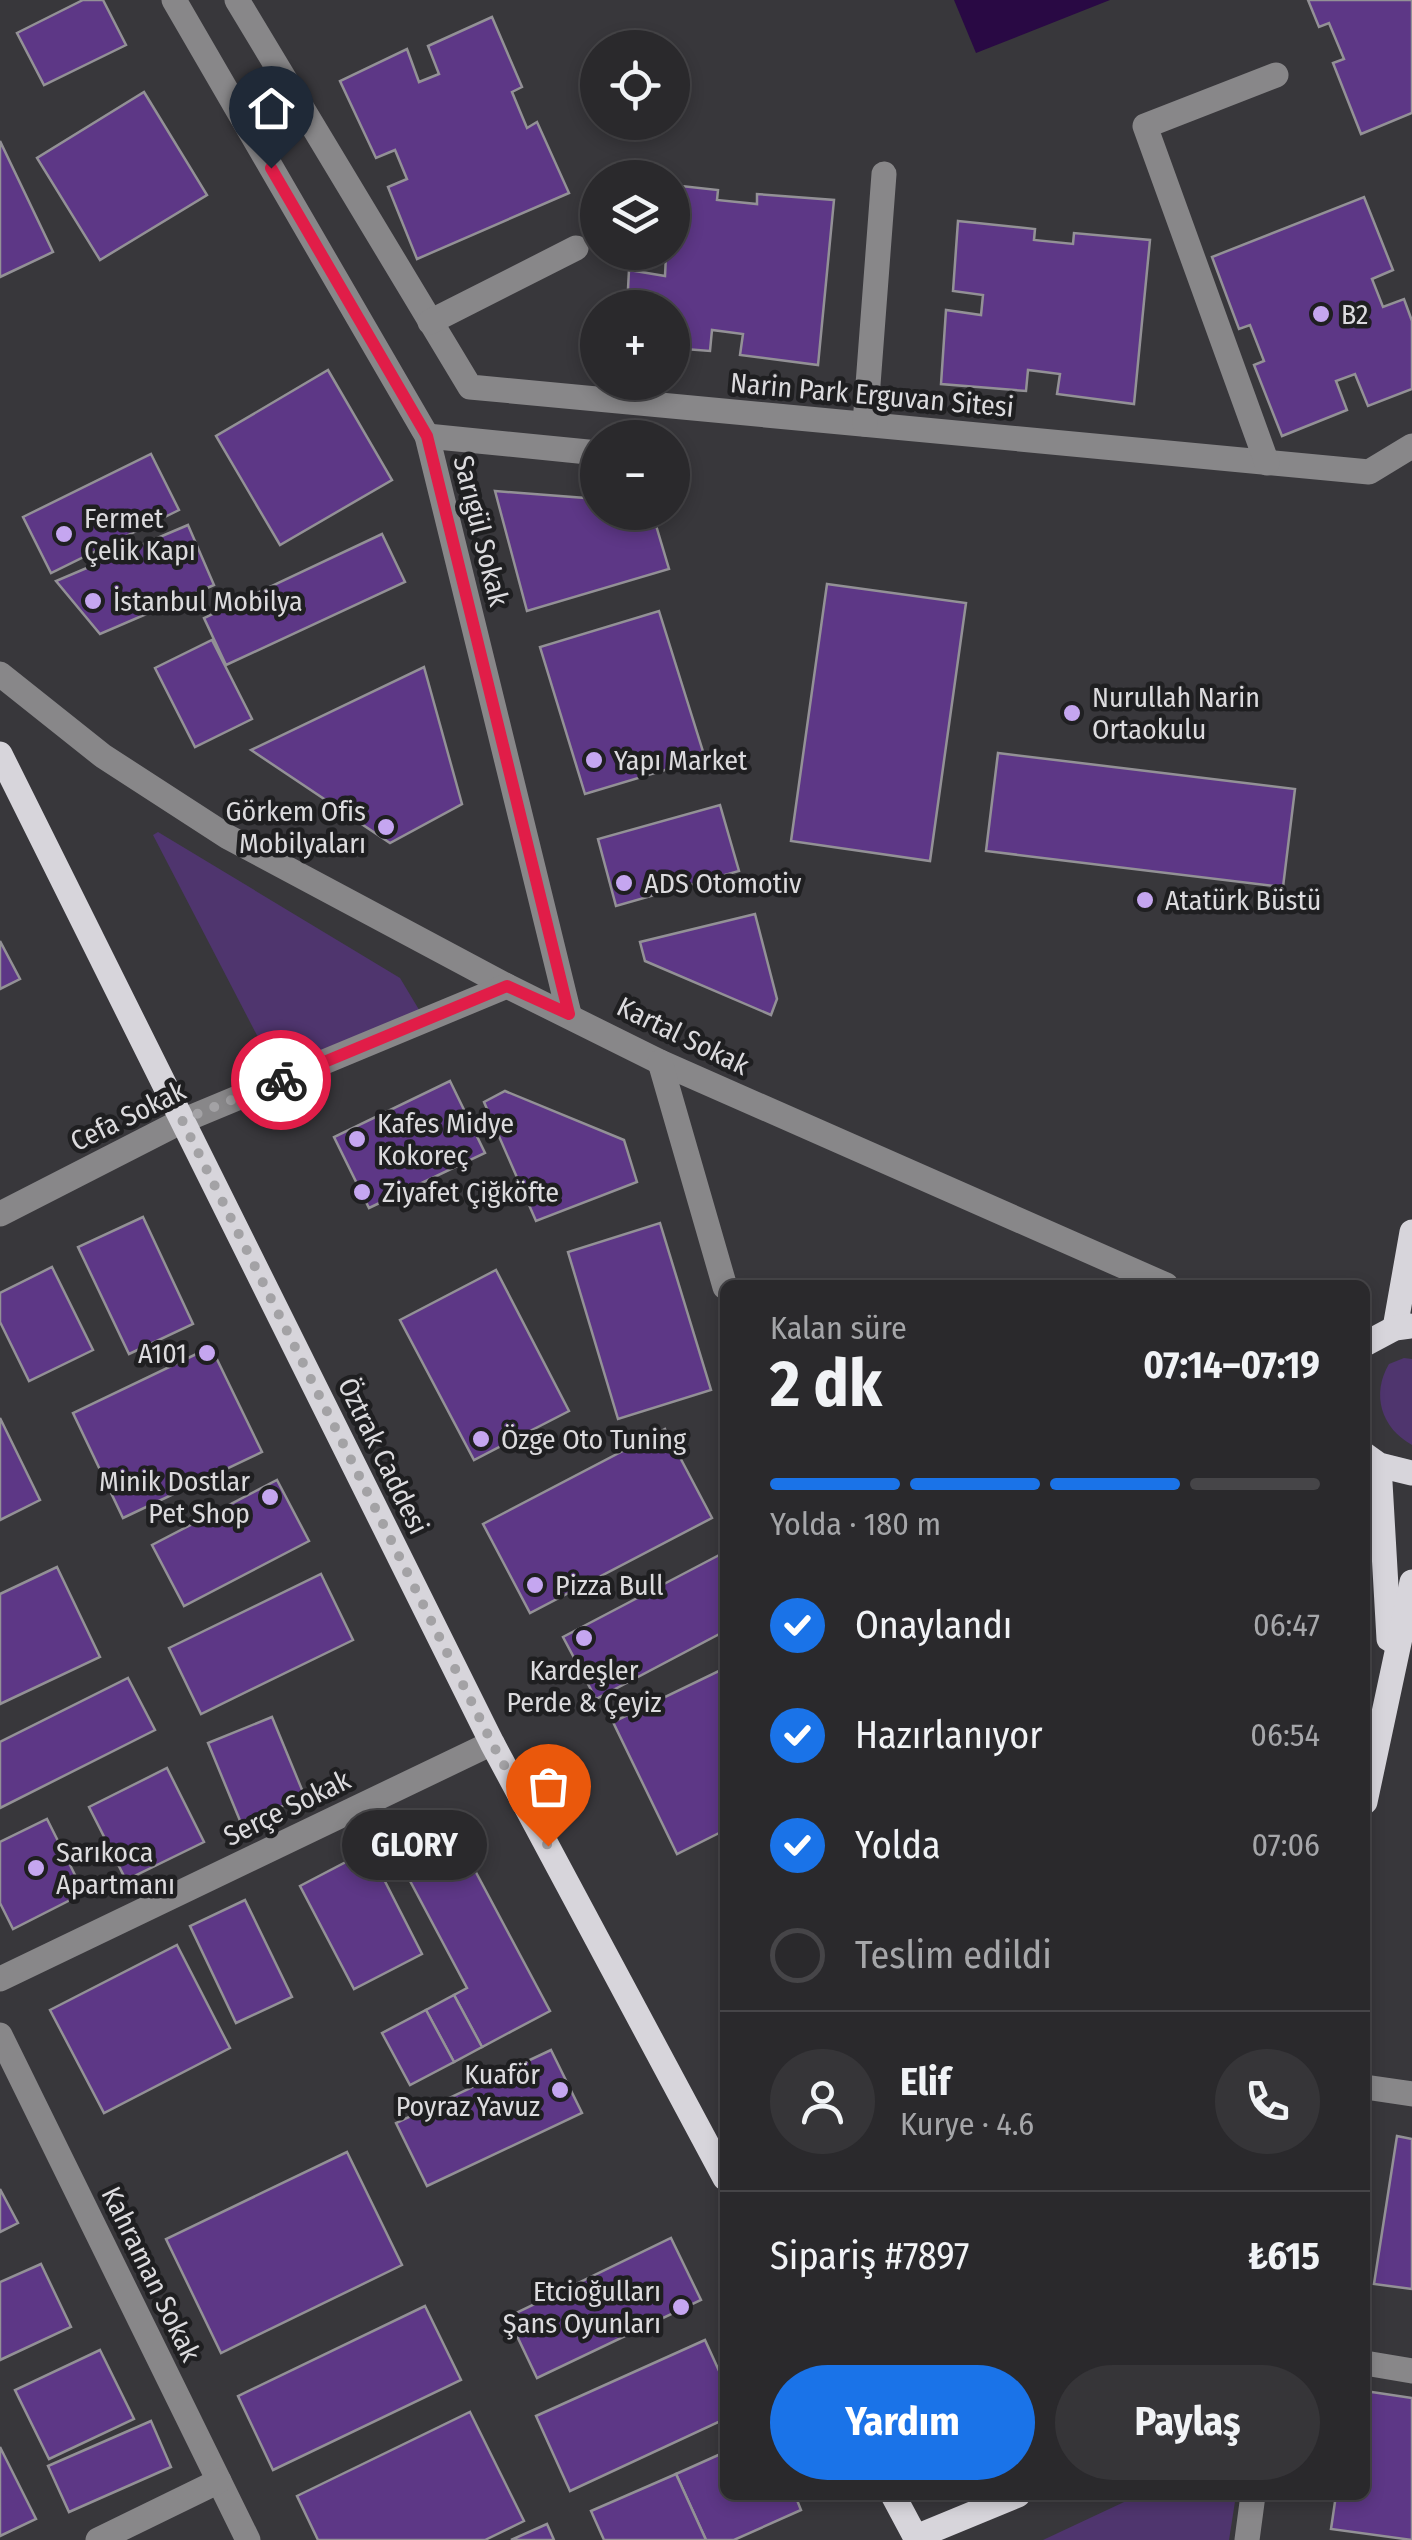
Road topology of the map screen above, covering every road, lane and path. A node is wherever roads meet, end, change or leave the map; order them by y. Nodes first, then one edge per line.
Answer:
1 (174, 0) edge
2 (236, 0) edge
3 (1276, 75) dead end
4 (884, 174) dead end
5 (576, 248) dead end
6 (430, 322) junction
7 (865, 424) junction
8 (427, 436) junction
9 (1412, 446) edge
10 (580, 451) edge
11 (1267, 463) junction
12 (0, 674) edge
13 (0, 754) edge
14 (507, 986) junction
15 (569, 1014) junction
16 (660, 1062) junction
17 (182, 1120) junction
18 (0, 1214) edge
19 (1412, 1232) edge
20 (723, 1280) edge
21 (1158, 1280) edge
22 (1382, 1333) edge
23 (1372, 1460) edge
24 (1412, 1473) edge
25 (1412, 1582) edge
26 (1391, 1669) junction
27 (492, 1743) junction
28 (1370, 1776) edge
29 (0, 1978) edge
30 (0, 2035) edge
31 (1370, 2088) edge
32 (1412, 2094) edge
33 (720, 2169) edge
34 (1370, 2364) edge
35 (1412, 2371) edge
36 (219, 2482) junction
37 (895, 2500) edge
38 (1006, 2500) edge
39 (1252, 2500) edge
40 (914, 2539) edge
41 (98, 2540) edge
42 (248, 2540) edge
43 (1247, 2540) edge

1 - 8 street, Sarıgül Sokak
2 - 6 street, Narin Park Erguvan Sitesi
3 - 11 street
4 - 7 street
5 - 6 street
6 - 7 street, Narin Park Erguvan Sitesi
7 - 11 street, Narin Park Erguvan Sitesi
8 - 10 street
8 - 15 street, Sarıgül Sokak
9 - 11 street, Narin Park Erguvan Sitesi
12 - 14 street, Kartal Sokak
13 - 17 main road, Öztrak Caddesi
14 - 15 street, Kartal Sokak
14 - 17 street, Cefa Sokak
15 - 16 street, Kartal Sokak
16 - 20 street
16 - 21 street, Kartal Sokak
17 - 18 street, Cefa Sokak
17 - 27 main road, Öztrak Caddesi
19 - 22 main road
23 - 24 main road
23 - 26 main road
25 - 26 main road
26 - 28 main road
27 - 29 street, Serçe Sokak
27 - 33 main road, Öztrak Caddesi
30 - 36 street, Kahraman Sokak
31 - 32 street
34 - 35 street
36 - 41 street
36 - 42 street, Kahraman Sokak
37 - 40 main road
38 - 40 main road
39 - 43 street

